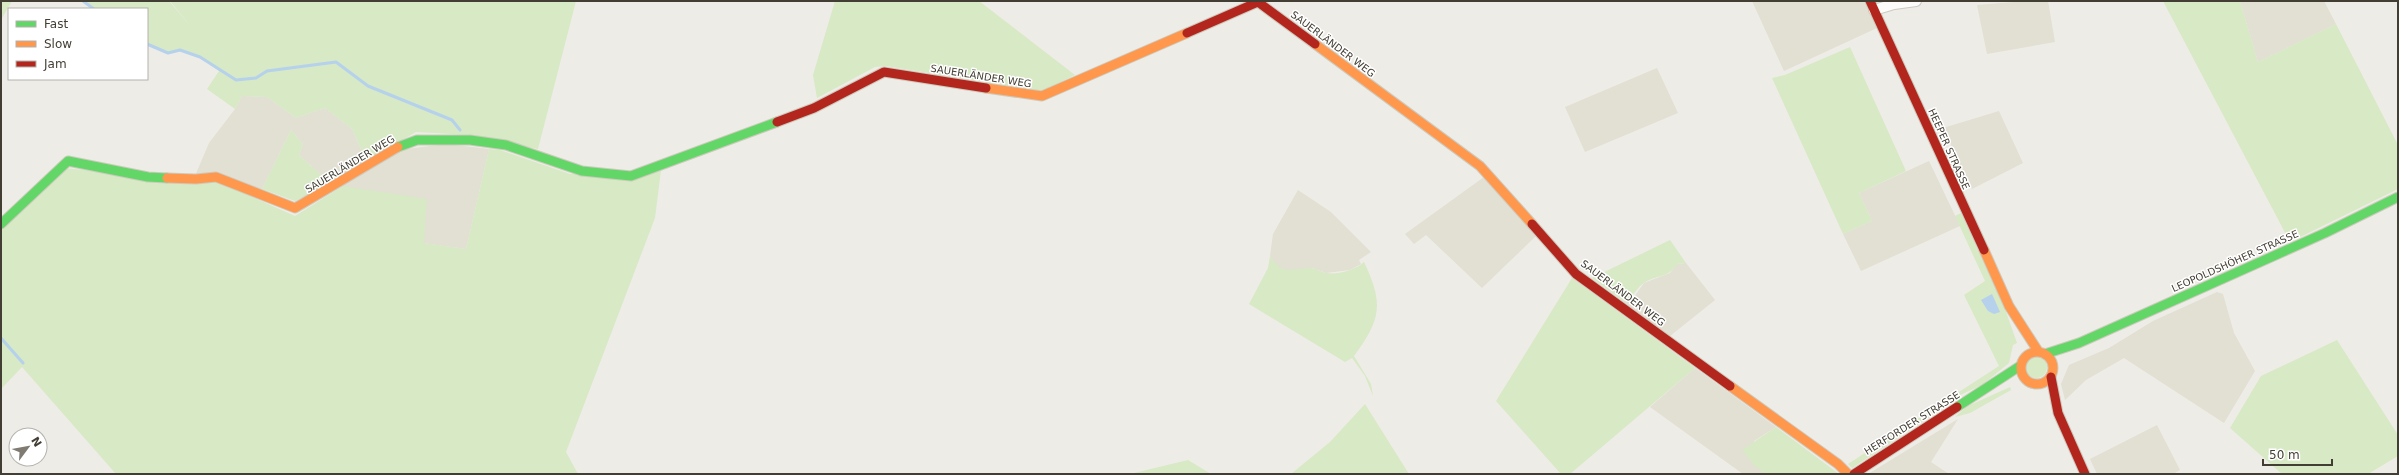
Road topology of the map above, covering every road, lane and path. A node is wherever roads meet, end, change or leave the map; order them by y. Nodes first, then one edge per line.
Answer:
1 (1916, 1) edge
2 (1872, 6) edge
3 (2398, 197) edge
4 (1, 224) edge
5 (2009, 306) junction
6 (2079, 343) junction
7 (2042, 353) junction
8 (2021, 354) junction
9 (2053, 367) junction
10 (2051, 377) junction
11 (2018, 382) junction
12 (2040, 390) junction
13 (1983, 392) junction
14 (2058, 413) junction
15 (1848, 474) edge
16 (1854, 474) edge
17 (2085, 474) edge

1 - 2 street
2 - 5 street, HEEPER STRASSE
3 - 6 street, LEOPOLDSHÖHER STRASSE
4 - 15 street, SAUERLÄNDER WEG
5 - 7 street, HEEPER STRASSE
5 - 8 street, HEEPER STRASSE
6 - 7 street, LEOPOLDSHÖHER STRASSE
6 - 9 street, LEOPOLDSHÖHER STRASSE
7 - 8 street, LEOPOLDSHÖHER STRASSE
7 - 9 street, HEEPER STRASSE
8 - 11 street, HEEPER STRASSE
8 - 13 street, HERFORDER STRASSE
9 - 10 street
10 - 12 street
10 - 14 street
11 - 12 street
11 - 13 street, HERFORDER STRASSE
12 - 14 street
13 - 16 street, HERFORDER STRASSE
14 - 17 street

